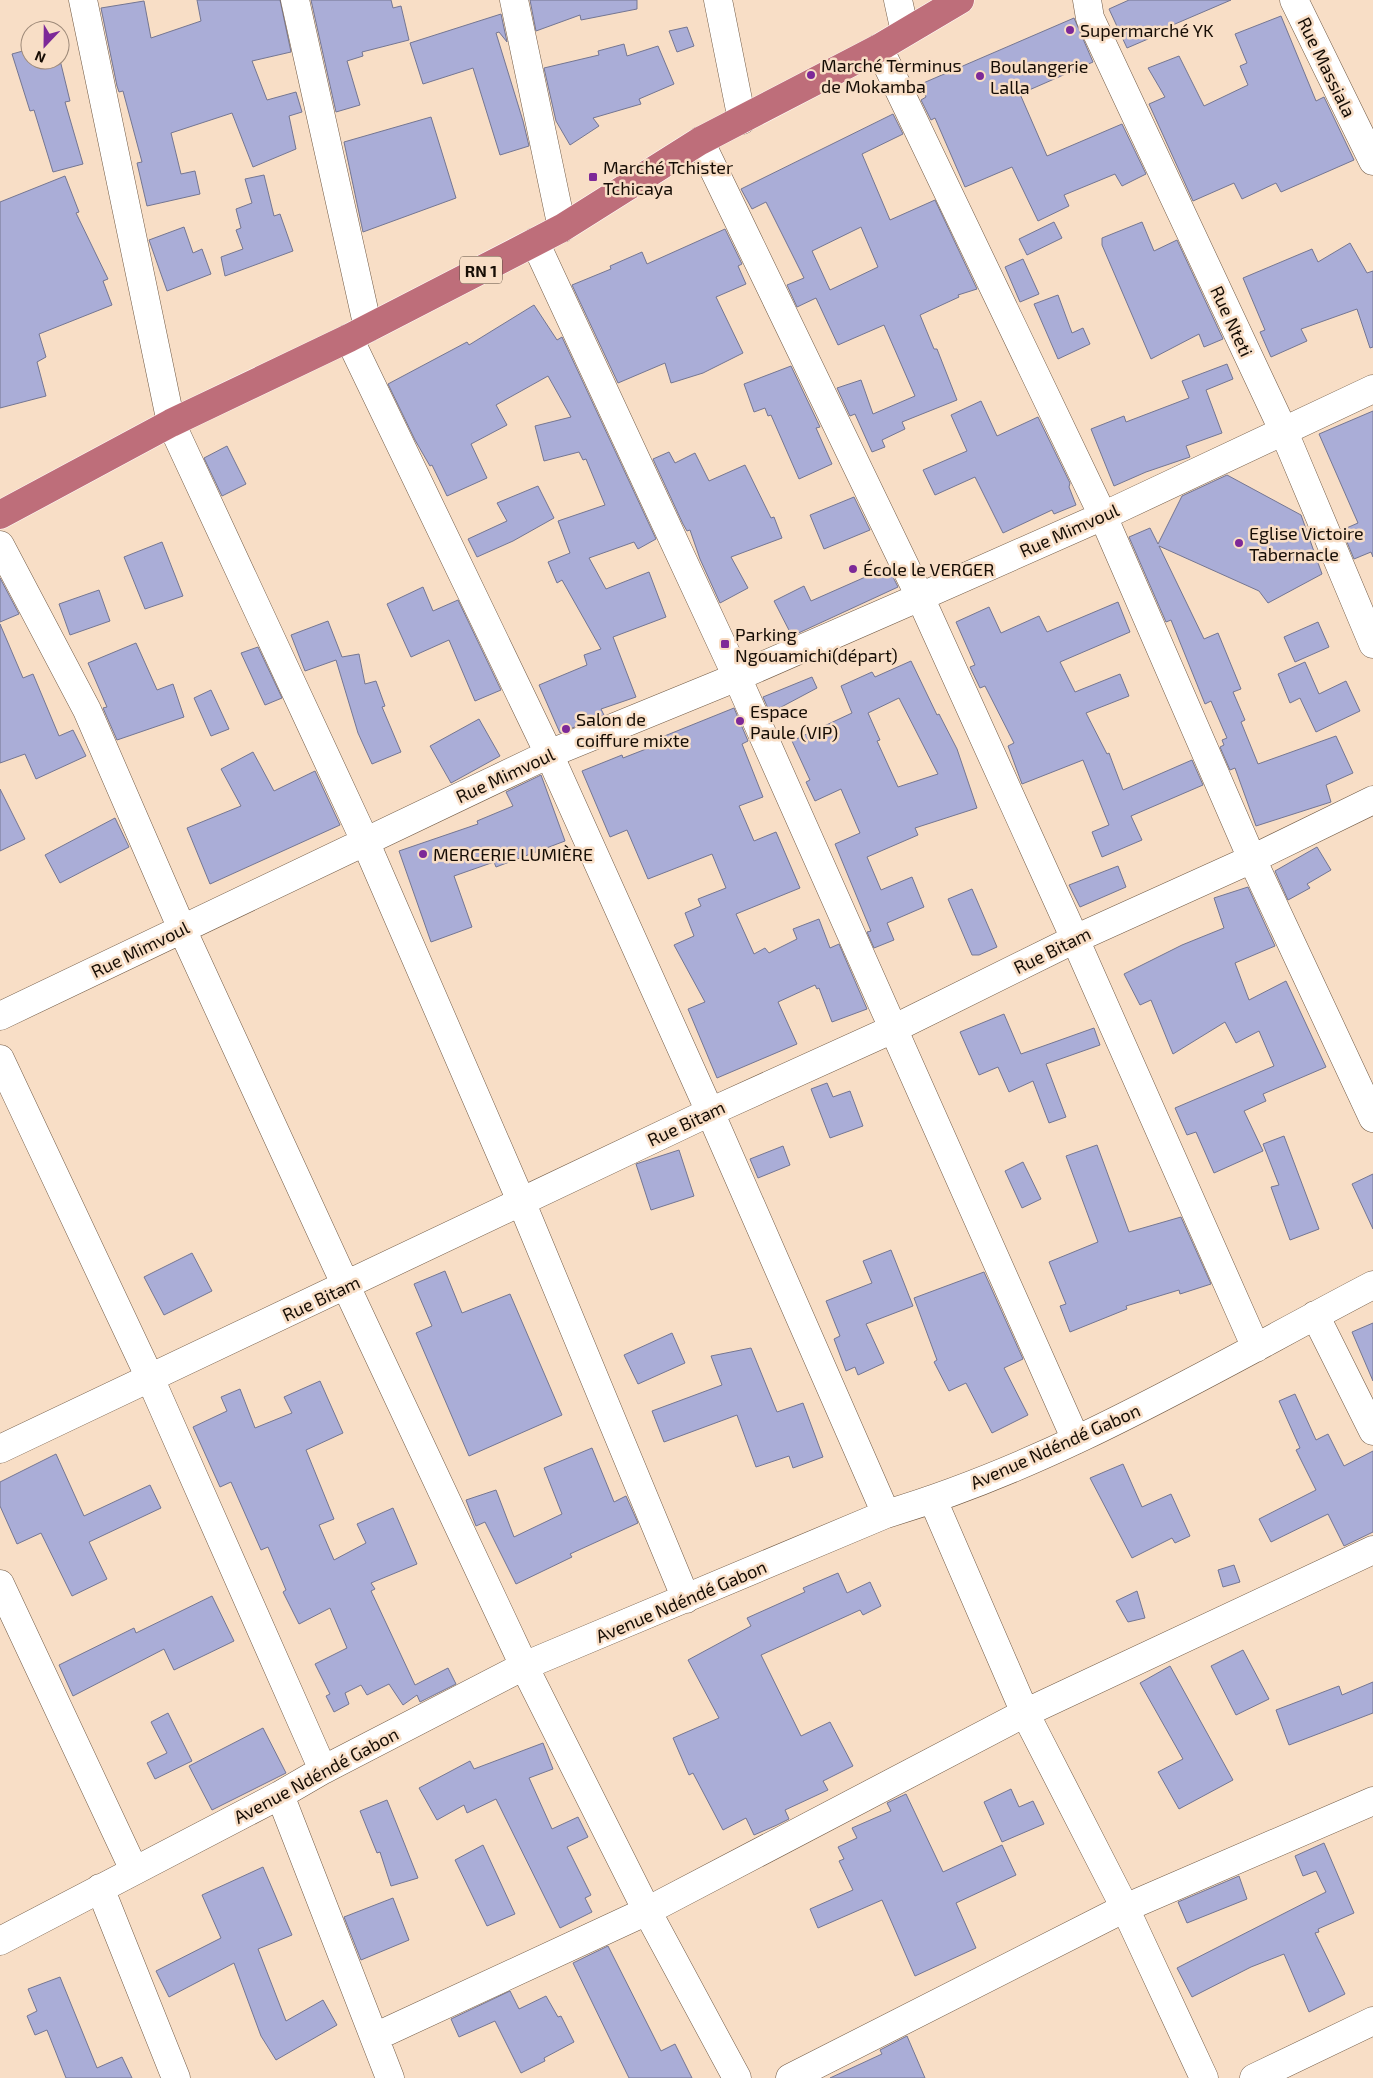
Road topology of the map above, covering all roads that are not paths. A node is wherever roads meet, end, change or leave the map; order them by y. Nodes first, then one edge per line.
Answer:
1 (84, 0) edge
2 (295, 0) edge
3 (514, 0) edge
4 (718, 0) edge
5 (898, 0) edge
6 (1087, 0) edge
7 (1294, 0) edge
8 (962, 2) edge
9 (905, 32) junction
10 (879, 48) junction
11 (742, 120) junction
12 (700, 141) junction
13 (1373, 161) edge
14 (562, 228) junction
15 (535, 242) junction
16 (358, 333) junction
17 (1373, 389) edge
18 (171, 423) junction
19 (1284, 432) junction
20 (0, 516) edge
21 (1103, 516) junction
22 (0, 545) edge
23 (920, 597) junction
24 (1373, 644) edge
25 (737, 677) junction
26 (549, 754) junction
27 (1373, 800) edge
28 (365, 841) junction
29 (1252, 859) junction
30 (182, 929) junction
31 (1075, 939) junction
32 (0, 1016) edge
33 (893, 1029) junction
34 (0, 1059) edge
35 (710, 1112) junction
36 (1373, 1118) edge
37 (521, 1201) junction
38 (1373, 1285) edge
39 (346, 1286) junction
40 (1315, 1315) junction
41 (1256, 1348) junction
42 (150, 1378) junction
43 (1373, 1431) edge
44 (1076, 1440) junction
45 (0, 1449) edge
46 (933, 1500) junction
47 (886, 1514) junction
48 (1373, 1550) edge
49 (0, 1584) edge
50 (686, 1599) junction
51 (524, 1666) junction
52 (1025, 1713) junction
53 (322, 1770) junction
54 (280, 1795) junction
55 (1373, 1801) edge
56 (134, 1870) junction
57 (100, 1888) junction
58 (1125, 1908) junction
59 (647, 1911) junction
60 (0, 1941) edge
61 (1373, 2021) edge
62 (375, 2037) junction
63 (176, 2078) edge
64 (390, 2078) edge
65 (737, 2078) edge
66 (790, 2078) edge
67 (1204, 2078) edge
68 (1254, 2078) edge

1 - 18 street
2 - 16 street
3 - 14 street
4 - 11 street
5 - 9 street
6 - 19 street, Rue Nteti
7 - 13 street, Rue Massiala
8 - 9 highway, RN 1
9 - 10 highway, RN 1
10 - 11 highway, RN 1
10 - 21 street
11 - 12 highway, RN 1
12 - 14 highway, RN 1
12 - 23 street
14 - 15 highway, RN 1
15 - 16 highway, RN 1
15 - 25 street
16 - 18 highway, RN 1
16 - 26 street
17 - 19 street, Rue Mimvoul
18 - 20 highway, RN 1
18 - 28 street
19 - 21 street, Rue Mimvoul
19 - 24 street, Rue Nteti
21 - 23 street, Rue Mimvoul
21 - 29 street
22 - 30 street
23 - 25 street, Rue Mimvoul
23 - 31 street
25 - 26 street, Rue Mimvoul
25 - 33 street
26 - 28 street, Rue Mimvoul
26 - 35 street
27 - 29 street, Rue Bitam
28 - 30 street, Rue Mimvoul
28 - 37 street
29 - 31 street, Rue Bitam
29 - 36 street
30 - 32 street, Rue Mimvoul
30 - 39 street
31 - 33 street, Rue Bitam
31 - 41 street
33 - 35 street, Rue Bitam
33 - 44 street
34 - 42 street
35 - 37 street, Rue Bitam
35 - 47 street
37 - 39 street, Rue Bitam
37 - 50 street
38 - 40 street, Avenue Ndéndé Gabon
39 - 42 street, Rue Bitam
39 - 51 street
40 - 41 street, Avenue Ndéndé Gabon
40 - 43 street
41 - 44 street, Avenue Ndéndé Gabon
42 - 45 street, Rue Bitam
42 - 53 street
44 - 46 street, Avenue Ndéndé Gabon
46 - 47 street, Avenue Ndéndé Gabon
46 - 52 street
47 - 50 street, Avenue Ndéndé Gabon
48 - 52 street
49 - 56 street
50 - 51 street, Avenue Ndéndé Gabon
51 - 53 street, Avenue Ndéndé Gabon
51 - 59 street
52 - 58 street
52 - 59 street
53 - 54 street, Avenue Ndéndé Gabon
54 - 56 street, Avenue Ndéndé Gabon
54 - 62 street
55 - 58 street
56 - 57 street, Avenue Ndéndé Gabon
57 - 60 street, Avenue Ndéndé Gabon
57 - 63 street
58 - 66 street
58 - 67 street
59 - 62 street
59 - 65 street
61 - 68 street
62 - 64 street

